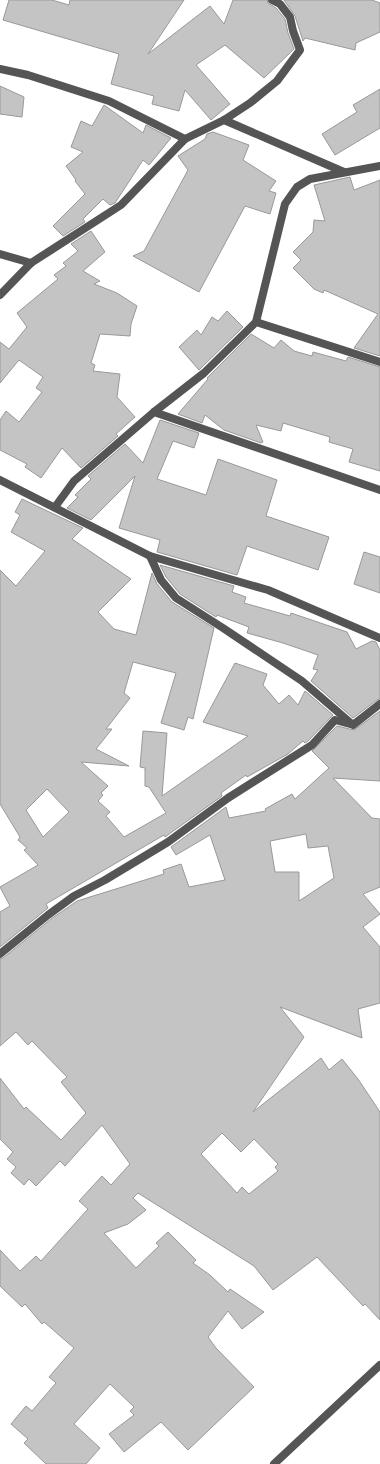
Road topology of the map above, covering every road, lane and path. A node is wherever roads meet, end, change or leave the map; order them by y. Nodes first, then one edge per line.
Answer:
1 (272, 0) edge
2 (0, 69) edge
3 (224, 120) junction
4 (185, 139) junction
5 (380, 166) edge
6 (344, 172) junction
7 (0, 254) edge
8 (31, 263) junction
9 (0, 295) edge
10 (256, 322) junction
11 (380, 362) edge
12 (154, 412) junction
13 (0, 480) edge
14 (380, 490) edge
15 (55, 507) junction
16 (150, 556) junction
17 (380, 638) edge
18 (380, 704) edge
19 (353, 725) junction
20 (0, 954) edge
21 (380, 1365) edge
22 (274, 1464) edge

1 - 3 street
2 - 4 street
3 - 4 street
3 - 6 street
4 - 8 street
5 - 6 street
6 - 10 street
7 - 8 street
8 - 9 street
10 - 11 street
10 - 12 street
12 - 14 street
12 - 15 street
13 - 15 street
15 - 16 street
16 - 17 street
16 - 19 street
18 - 19 street
19 - 20 street
21 - 22 street

